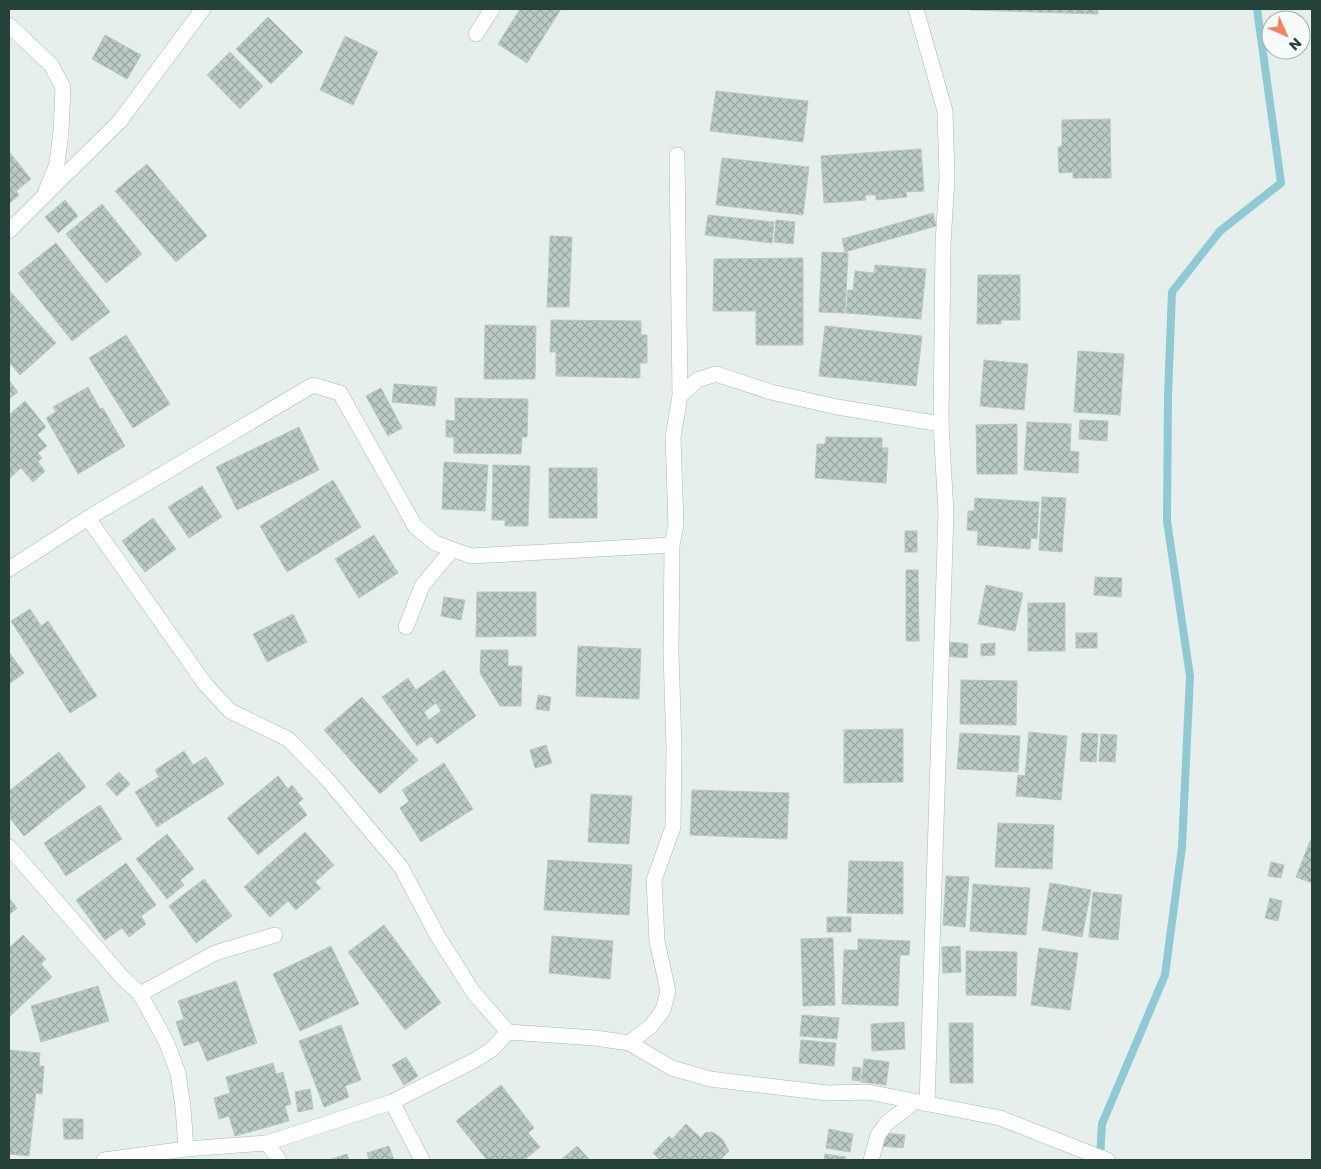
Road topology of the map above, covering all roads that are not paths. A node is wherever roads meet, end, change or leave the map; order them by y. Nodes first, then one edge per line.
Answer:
1 (203, 9) edge
2 (492, 9) edge
3 (916, 9) edge
4 (9, 25) edge
5 (476, 34) dead end
6 (677, 155) dead end
7 (44, 196) junction
8 (9, 231) edge
9 (680, 396) junction
10 (941, 424) junction
11 (88, 518) junction
12 (672, 545) junction
13 (452, 550) junction
14 (9, 569) edge
15 (406, 627) dead end
16 (9, 847) edge
17 (275, 935) dead end
18 (140, 994) junction
19 (508, 1032) junction
20 (629, 1042) junction
21 (392, 1102) junction
22 (921, 1103) junction
23 (267, 1143) junction
24 (186, 1149) junction
25 (104, 1160) edge
26 (279, 1160) edge
27 (422, 1160) edge
28 (871, 1160) edge
29 (1107, 1160) edge

1 - 7 street
2 - 5 street
3 - 10 street
4 - 7 street
6 - 9 street
7 - 8 street
9 - 10 street
9 - 12 street
10 - 22 street
11 - 13 street
11 - 14 street
11 - 19 street
12 - 13 street
12 - 20 street
13 - 15 street
16 - 18 street
17 - 18 street
18 - 24 street
19 - 20 street
19 - 21 street
20 - 22 street
21 - 23 street
21 - 27 street
22 - 28 street
22 - 29 street
23 - 24 street
23 - 26 street
24 - 25 street

